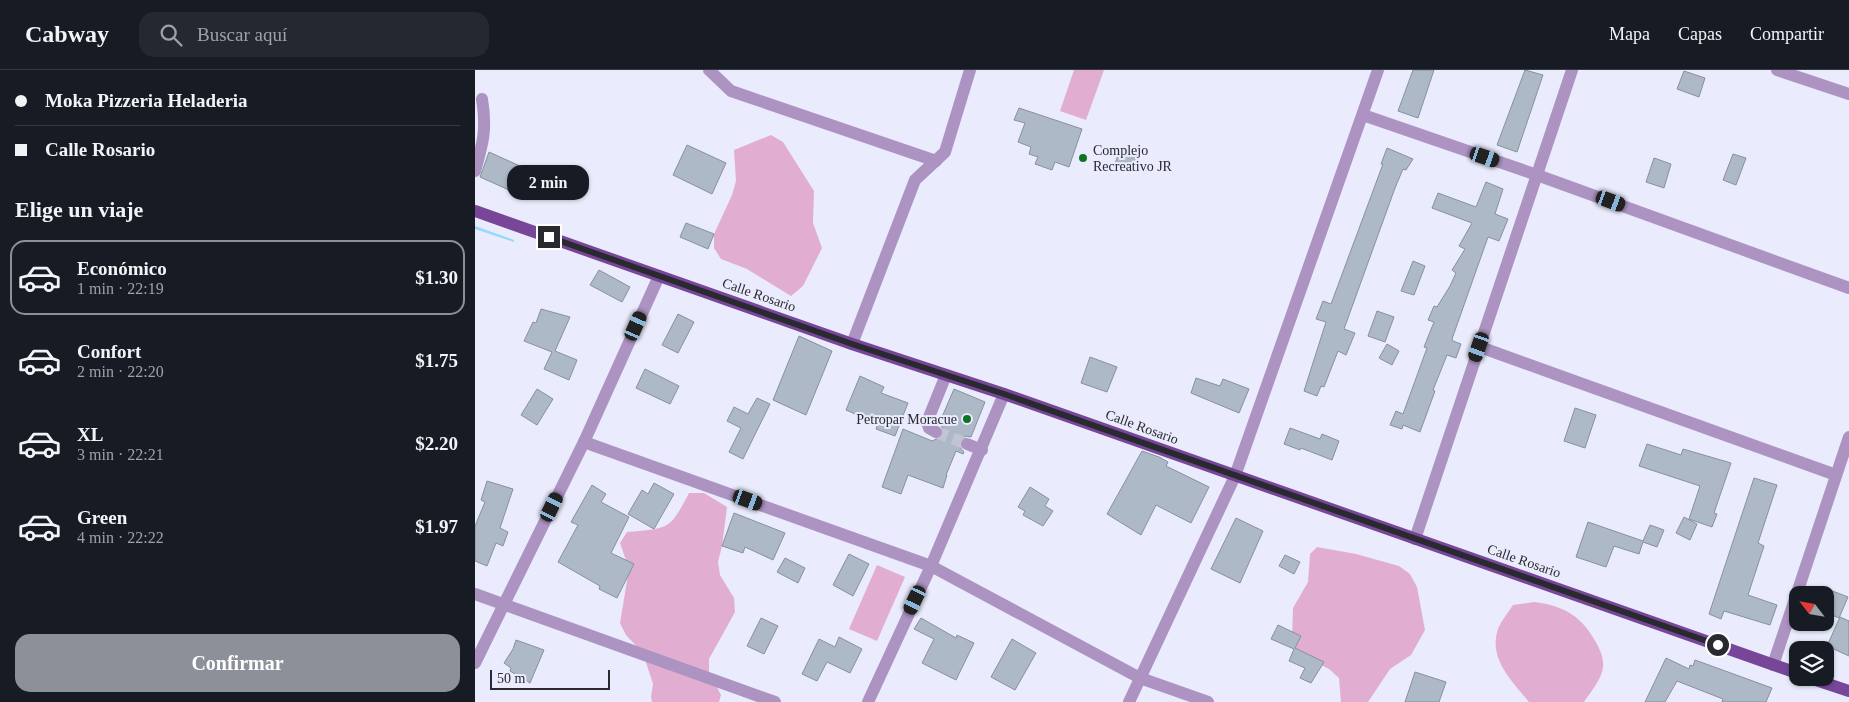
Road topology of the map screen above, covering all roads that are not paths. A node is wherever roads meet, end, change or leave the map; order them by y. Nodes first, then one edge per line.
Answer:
1 (709, 70) edge
2 (971, 70) edge
3 (1378, 70) edge
4 (1572, 70) edge
5 (1777, 70) edge
6 (1849, 94) edge
7 (482, 99) dead end
8 (1363, 115) junction
9 (936, 161) junction
10 (475, 171) edge
11 (1537, 175) junction
12 (475, 211) edge
13 (659, 276) junction
14 (1849, 288) edge
15 (852, 344) junction
16 (1479, 347) junction
17 (945, 375) junction
18 (1004, 394) junction
19 (936, 432) dead end
20 (1849, 437) edge
21 (584, 442) junction
22 (967, 444) tunnel mouth
23 (981, 450) junction
24 (1836, 475) junction
25 (1235, 476) junction
26 (1415, 539) junction
27 (931, 566) junction
28 (475, 594) edge
29 (503, 604) junction
30 (475, 663) edge
31 (1773, 665) junction
32 (1789, 670) edge
33 (1140, 678) junction
34 (1834, 686) edge
35 (1849, 691) edge
36 (775, 702) edge
37 (867, 702) edge
38 (1129, 702) edge
39 (1208, 702) edge

1 - 9 street
2 - 9 street
3 - 8 street
4 - 11 street
5 - 6 street
7 - 10 street
8 - 11 street
8 - 25 street
9 - 15 street
11 - 14 street
11 - 16 street
12 - 13 main road, Calle Rosario
13 - 15 main road, Calle Rosario
13 - 21 street
15 - 17 main road, Calle Rosario
16 - 24 street
16 - 26 street
17 - 18 main road, Calle Rosario
17 - 19 street
18 - 23 street
18 - 25 main road, Calle Rosario
20 - 24 street
21 - 27 street
21 - 29 street
22 - 23 street
23 - 27 street
24 - 31 street
25 - 26 main road, Calle Rosario
25 - 33 street
26 - 31 main road, Calle Rosario
27 - 33 street
27 - 37 street
28 - 29 street
29 - 30 street
29 - 36 street
31 - 32 main road, Calle Rosario
33 - 38 street
33 - 39 street
34 - 35 main road

